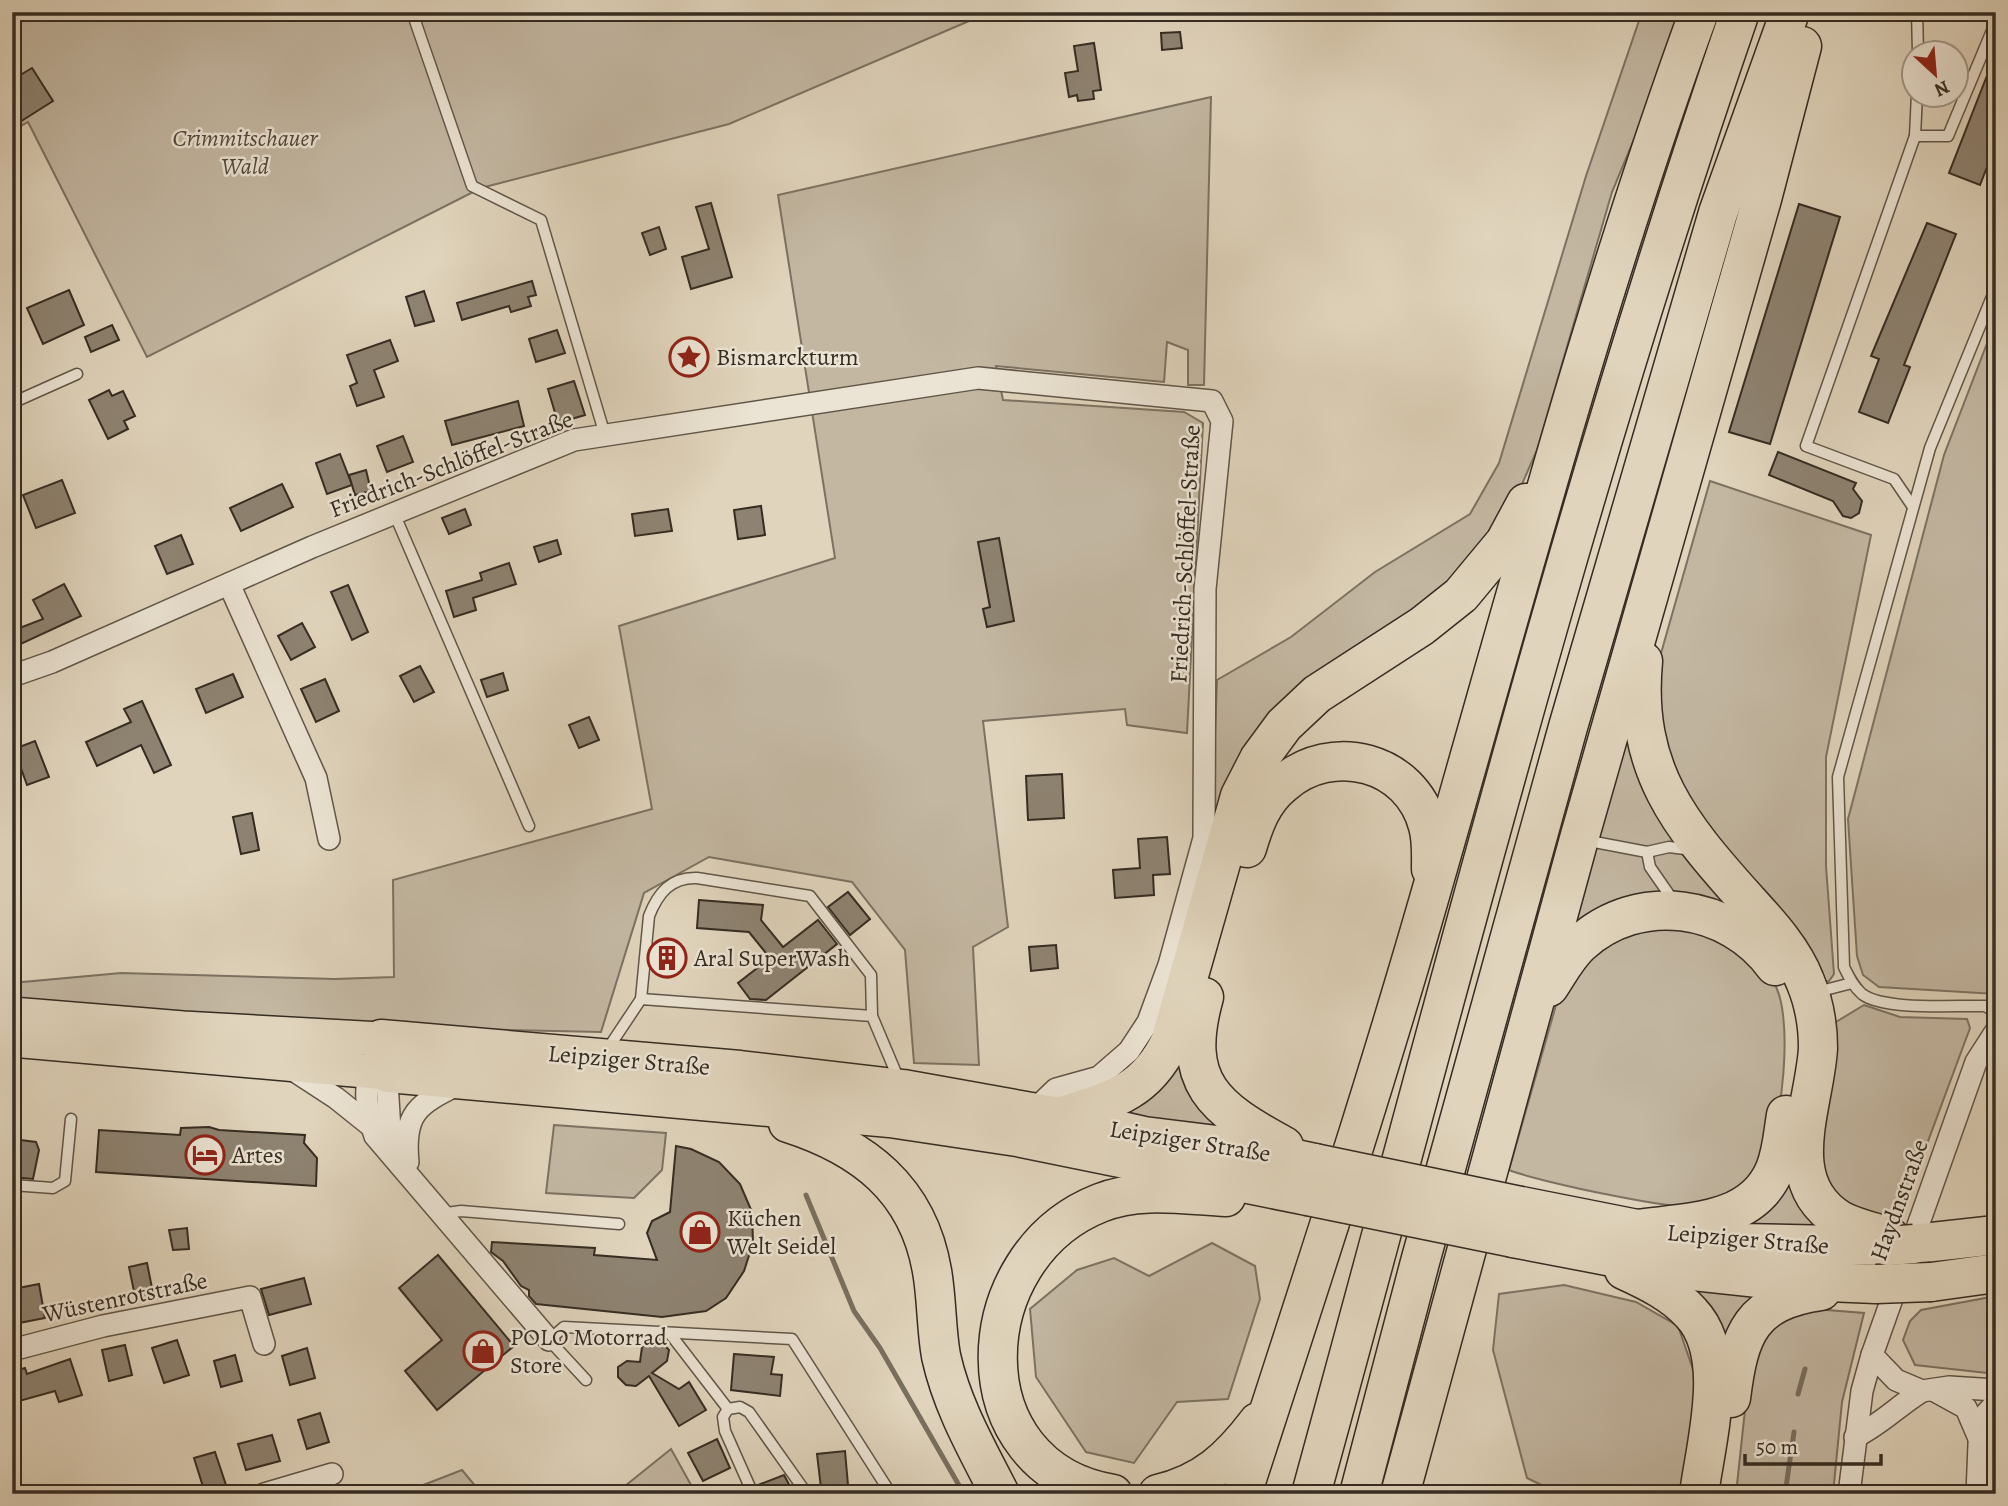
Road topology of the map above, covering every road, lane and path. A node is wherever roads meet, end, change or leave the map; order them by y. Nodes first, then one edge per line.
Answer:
1 (412, 12) edge
2 (1699, 12) edge
3 (1740, 12) edge
4 (1790, 12) edge
5 (1810, 12) edge
6 (1917, 12) edge
7 (1996, 21) edge
8 (1918, 38) edge
9 (1916, 108) edge
10 (1915, 136) junction
11 (1996, 287) edge
12 (77, 374) dead end
13 (12, 403) edge
14 (1561, 432) junction
15 (605, 435) junction
16 (1913, 508) junction
17 (394, 513) junction
18 (229, 584) junction
19 (1651, 586) junction
20 (12, 676) edge
21 (528, 826) dead end
22 (329, 839) dead end
23 (1579, 839) junction
24 (1647, 852) junction
25 (1704, 852) junction
26 (1431, 892) junction
27 (1681, 911) junction
28 (1852, 983) junction
29 (1810, 994) junction
30 (641, 999) junction
31 (1996, 1012) edge
32 (12, 1014) edge
33 (872, 1016) junction
34 (1531, 1016) junction
35 (1996, 1031) edge
36 (12, 1040) edge
37 (603, 1057) junction
38 (379, 1061) junction
39 (285, 1065) junction
40 (467, 1080) junction
41 (902, 1089) junction
42 (726, 1104) junction
43 (1045, 1114) junction
44 (71, 1119) dead end
45 (371, 1126) junction
46 (410, 1178) junction
47 (1304, 1184) junction
48 (12, 1185) edge
49 (440, 1214) junction
50 (1517, 1222) junction
51 (619, 1224) dead end
52 (1637, 1229) junction
53 (1996, 1235) edge
54 (1909, 1242) junction
55 (1587, 1252) junction
56 (1996, 1273) edge
57 (1876, 1284) junction
58 (671, 1335) junction
59 (549, 1340) junction
60 (264, 1344) dead end
61 (12, 1350) edge
62 (1872, 1355) junction
63 (586, 1380) dead end
64 (1996, 1390) edge
65 (1929, 1391) junction
66 (1996, 1403) edge
67 (1271, 1404) junction
68 (728, 1409) junction
69 (1978, 1436) junction
70 (1856, 1437) junction
71 (332, 1474) dead end
72 (264, 1494) edge
73 (753, 1494) edge
74 (807, 1494) edge
75 (891, 1494) edge
76 (1000, 1494) edge
77 (1113, 1494) edge
78 (1158, 1494) edge
79 (1242, 1494) edge
80 (1311, 1494) edge
81 (1359, 1494) edge
82 (1400, 1494) edge
83 (1699, 1494) edge
84 (1720, 1494) edge
85 (1849, 1494) edge
86 (1977, 1494) edge

1 - 15 lane
2 - 14 highway
3 - 80 highway
4 - 81 highway
5 - 19 highway
6 - 8 lane
7 - 10 lane
9 - 10 lane
10 - 16 lane
11 - 16 lane
12 - 13 lane
14 - 26 highway
14 - 43 highway
15 - 17 street, Friedrich-Schlöffel-Straße
15 - 43 street, Friedrich-Schlöffel-Straße
16 - 28 lane
17 - 18 street, Friedrich-Schlöffel-Straße
17 - 21 lane
18 - 20 street, Friedrich-Schlöffel-Straße
18 - 22 street
19 - 23 highway
19 - 25 highway
23 - 24 lane
23 - 34 highway
24 - 25 lane
24 - 27 lane
25 - 29 highway
26 - 47 highway
26 - 67 highway
27 - 34 highway
27 - 52 highway
28 - 29 lane
28 - 31 lane
29 - 54 highway
30 - 33 lane
30 - 33 lane
30 - 37 lane
32 - 38 main road, Leipziger Straße
33 - 41 lane
34 - 82 highway
35 - 62 street, Haydnstraße
36 - 39 main road, Leipziger Straße
37 - 38 highway, Leipziger Straße
37 - 41 highway, Leipziger Straße
38 - 39 main road, Leipziger Straße
38 - 40 highway, Leipziger Straße
38 - 45 street
38 - 46 street
39 - 45 street
40 - 42 highway, Leipziger Straße
40 - 46 street
41 - 43 highway, Leipziger Straße
42 - 47 highway, Leipziger Straße
42 - 76 highway
43 - 47 highway, Leipziger Straße
44 - 48 lane
45 - 46 street
46 - 49 street
47 - 50 highway, Leipziger Straße, bridge
47 - 77 highway
49 - 51 lane
49 - 59 street
50 - 52 highway, Leipziger Straße
50 - 55 highway, Leipziger Straße
52 - 54 highway, Leipziger Straße
53 - 54 highway, Leipziger Straße
55 - 57 highway, Leipziger Straße
55 - 83 highway
56 - 57 highway, Leipziger Straße, bridge
57 - 84 highway
58 - 59 lane
58 - 68 lane
58 - 75 lane
59 - 63 lane
60 - 61 street, Wüstenrotstraße
62 - 65 street
62 - 70 street, Haydnstraße
64 - 65 street
65 - 69 street
65 - 70 street
66 - 69 street
67 - 78 highway
67 - 79 highway
68 - 73 lane
68 - 74 lane
69 - 86 street
70 - 85 street, Haydnstraße
71 - 72 street

